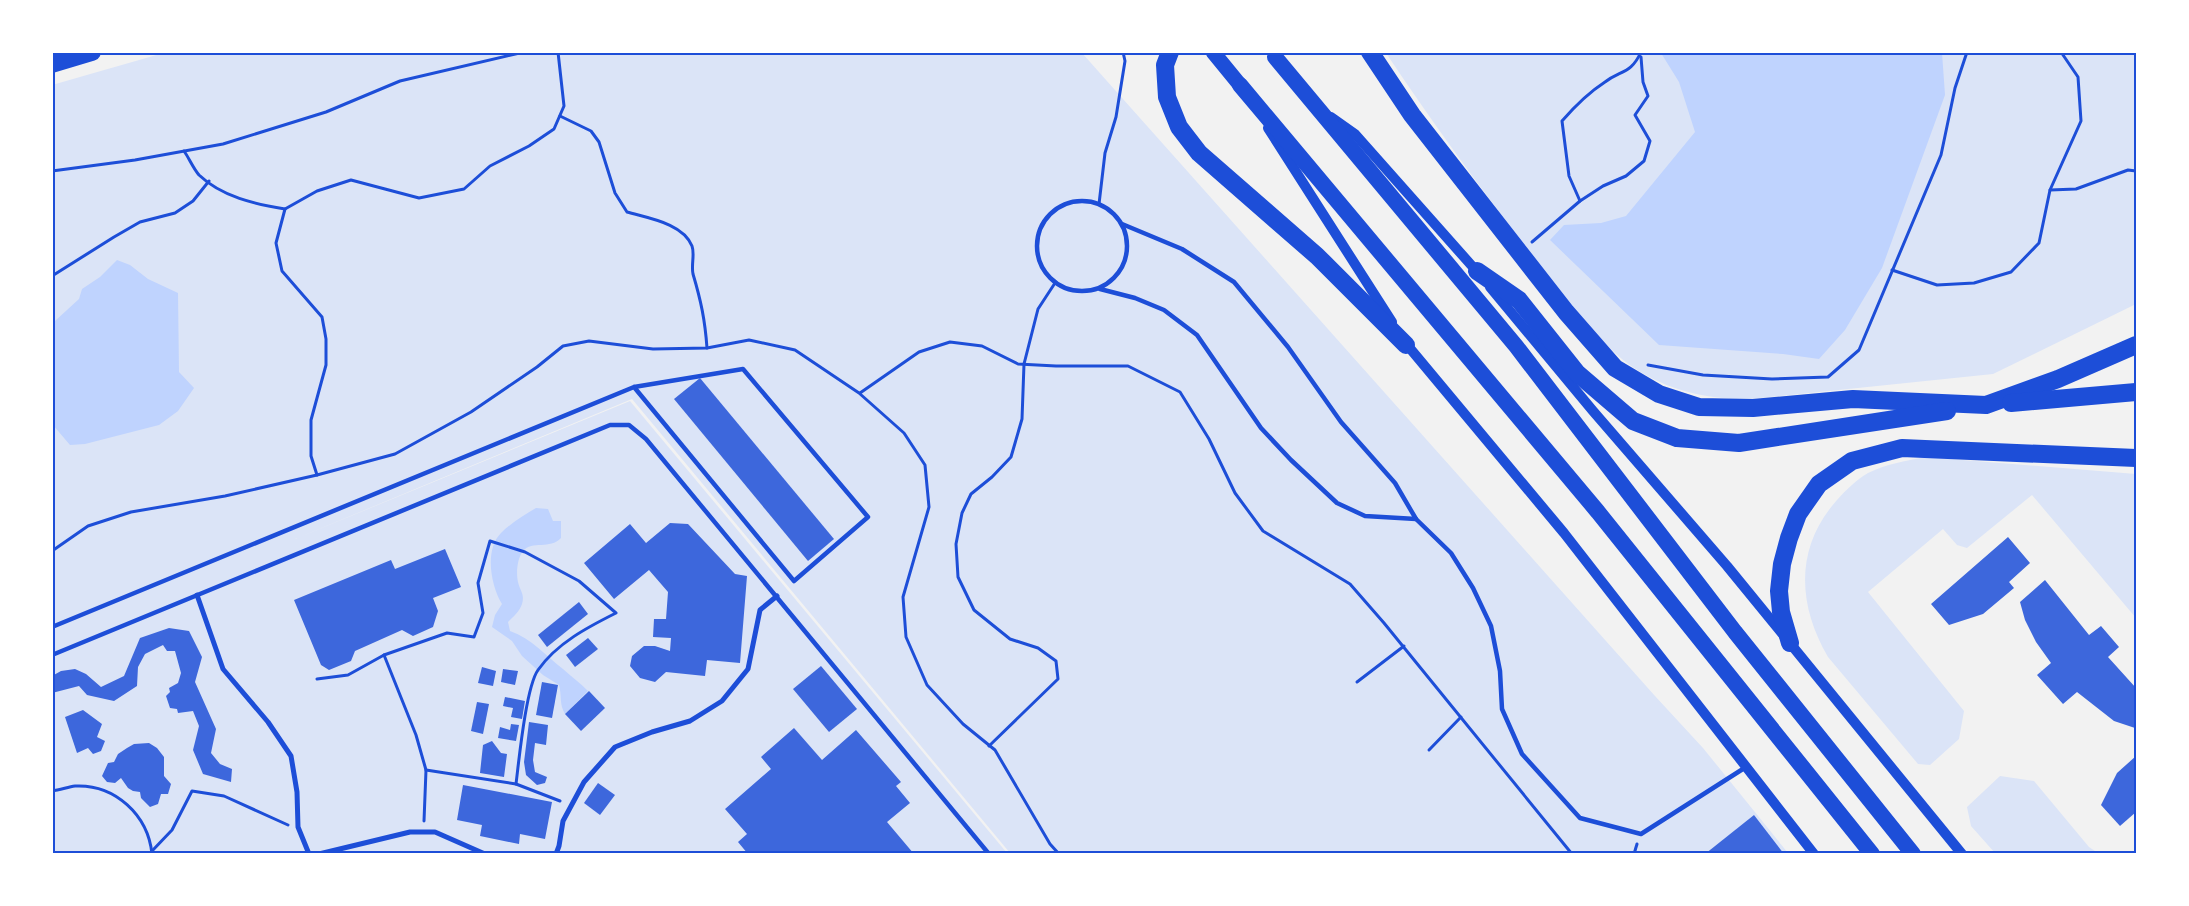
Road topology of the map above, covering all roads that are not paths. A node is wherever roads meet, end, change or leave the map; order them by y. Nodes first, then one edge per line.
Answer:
1 (92, 52) edge
2 (1170, 52) edge
3 (1213, 52) edge
4 (1370, 52) edge
5 (1274, 55) edge
6 (52, 64) edge
7 (1240, 85) junction
8 (1313, 105) junction
9 (1122, 224) junction
10 (1477, 271) junction
11 (1100, 288) junction
12 (1406, 345) junction
13 (2136, 345) edge
14 (634, 387) junction
15 (2136, 392) edge
16 (1986, 405) junction
17 (2136, 458) edge
18 (1416, 519) junction
19 (197, 595) junction
20 (777, 597) junction
21 (52, 627) edge
22 (1790, 643) junction
23 (52, 655) edge
24 (1746, 767) junction
25 (309, 854) edge
26 (319, 854) edge
27 (485, 854) edge
28 (556, 854) edge
29 (989, 854) edge
30 (1814, 854) edge
31 (1872, 854) edge
32 (1913, 854) edge
33 (1962, 854) edge

1 - 6 highway
2 - 12 highway
3 - 7 main road
4 - 16 highway
5 - 8 highway
7 - 12 street
7 - 31 highway
8 - 10 street
8 - 32 highway
9 - 11 lane
9 - 11 lane
9 - 18 lane
10 - 16 highway
10 - 22 street
11 - 18 lane
12 - 24 street
13 - 16 highway
14 - 14 lane
14 - 21 lane
15 - 16 highway
17 - 22 highway
18 - 24 lane
19 - 20 lane
19 - 23 lane
19 - 25 street
20 - 28 street
20 - 29 lane
22 - 33 street
24 - 30 street
26 - 27 street

